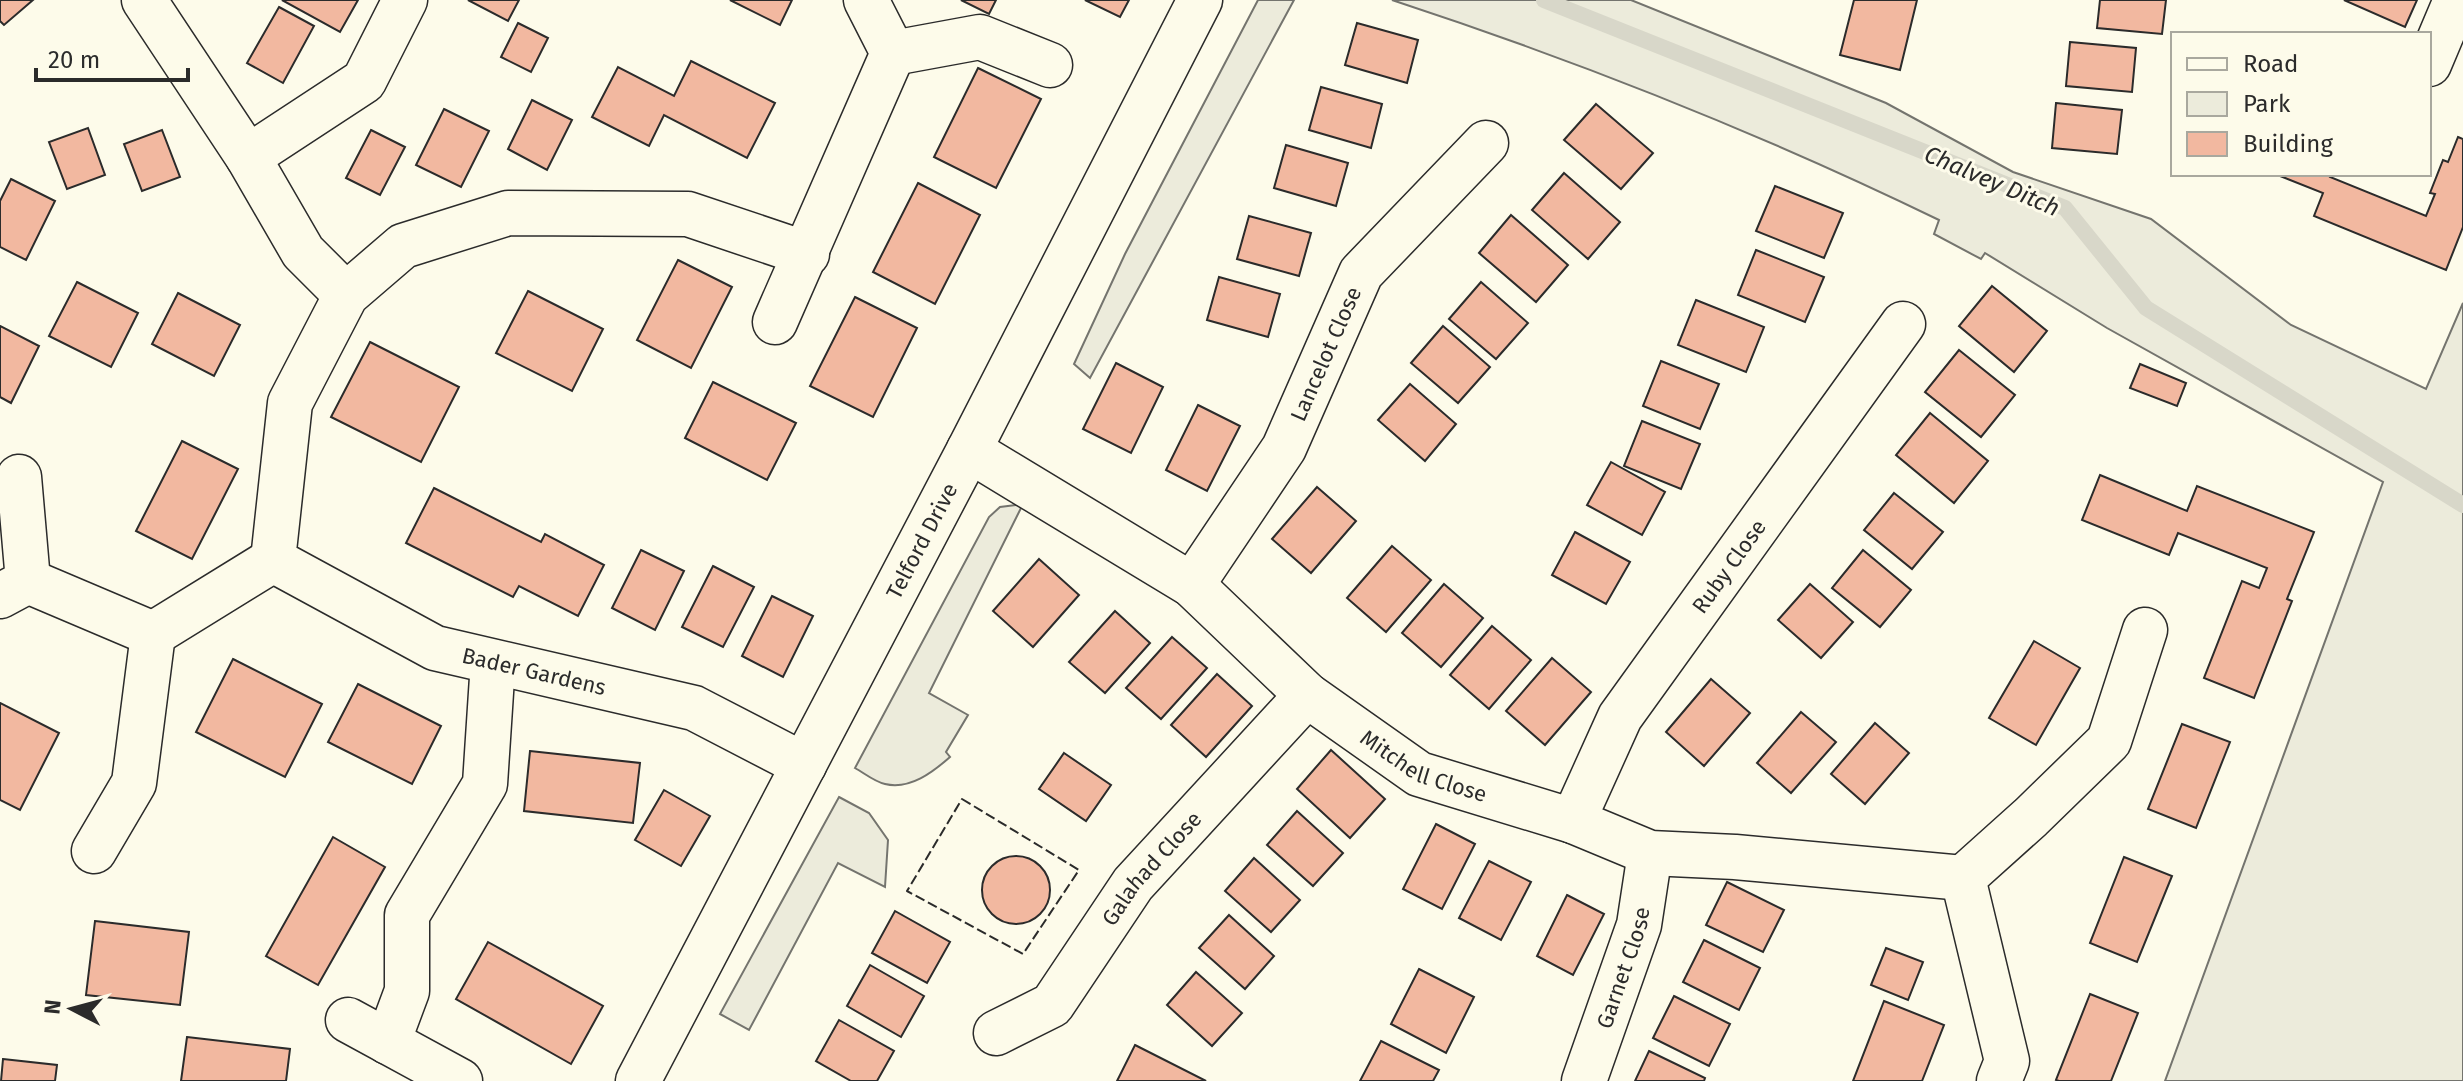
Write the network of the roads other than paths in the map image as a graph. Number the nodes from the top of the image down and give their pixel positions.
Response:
1 (144, 0) edge
2 (405, 0) edge
3 (866, 0) edge
4 (1200, 0) edge
5 (2456, 0) edge
6 (893, 53) junction
7 (2431, 59) edge
8 (1050, 65) dead end
9 (1486, 143) dead end
10 (248, 157) junction
11 (807, 254) junction
12 (346, 295) junction
13 (775, 322) dead end
14 (1903, 324) dead end
15 (969, 450) junction
16 (19, 477) dead end
17 (273, 560) junction
18 (1192, 585) junction
19 (14, 588) edge
20 (2145, 630) dead end
21 (153, 634) junction
22 (493, 662) junction
23 (1307, 695) junction
24 (804, 765) junction
25 (1573, 821) junction
26 (94, 851) dead end
27 (1650, 853) junction
28 (1963, 878) junction
29 (348, 1020) dead end
30 (996, 1033) dead end
31 (388, 1042) junction
32 (460, 1081) edge
33 (638, 1081) edge
34 (1584, 1081) edge
35 (1999, 1081) edge

1 - 10 street
2 - 10 street
3 - 6 street
4 - 15 street, Telford Drive
5 - 7 street
6 - 8 street
6 - 11 street
9 - 18 street, Lancelot Close
10 - 12 street
11 - 12 street
11 - 13 street
12 - 17 street
14 - 25 street, Ruby Close
15 - 18 street, Mitchell Close
15 - 24 street, Telford Drive
16 - 19 street
17 - 21 street
17 - 22 street, Bader Gardens
18 - 23 street, Mitchell Close
19 - 21 street
20 - 28 street
21 - 26 street
22 - 24 street, Bader Gardens
22 - 31 street
23 - 25 street, Mitchell Close
23 - 30 street, Galahad Close
24 - 33 street, Telford Drive
25 - 27 street, Mitchell Close
27 - 28 street, Mitchell Close
27 - 34 street, Garnet Close
28 - 35 street
29 - 31 street
31 - 32 street

